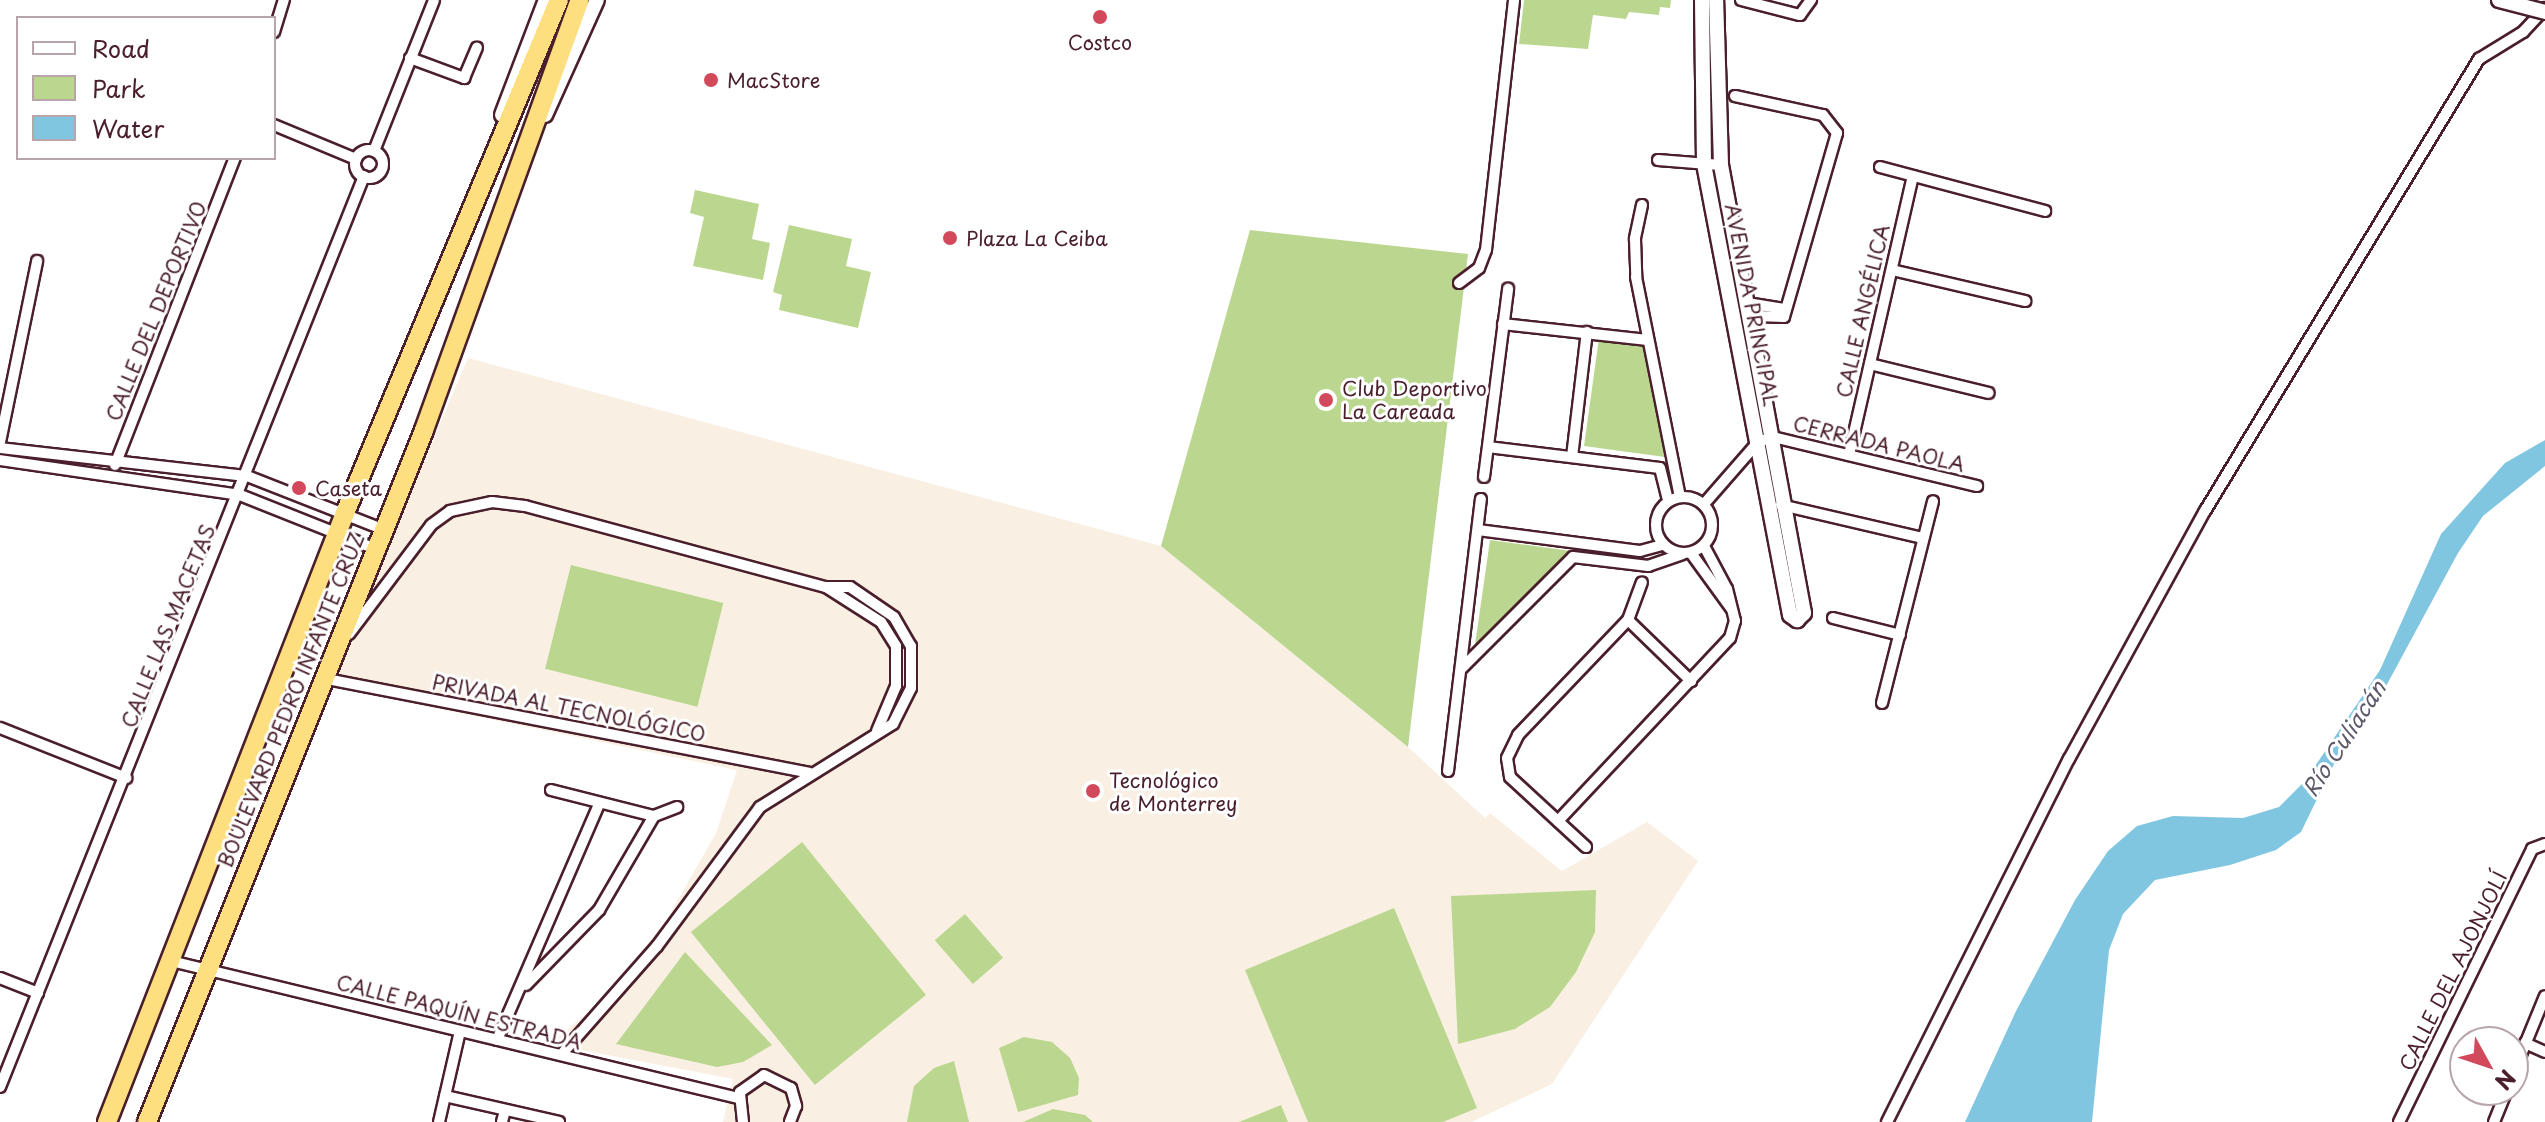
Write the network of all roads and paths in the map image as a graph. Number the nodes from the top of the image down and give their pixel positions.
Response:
1 (284, 0) edge
2 (434, 0) edge
3 (546, 0) edge
4 (559, 0) edge
5 (580, 0) edge
6 (597, 0) edge
7 (1514, 0) edge
8 (1702, 0) edge
9 (1716, 0) edge
10 (1741, 0) edge
11 (1811, 0) edge
12 (2499, 0) edge
13 (2545, 10) edge
14 (276, 26) edge
15 (477, 48) dead end
16 (410, 58) junction
17 (1735, 96) dead end
18 (276, 126) edge
19 (374, 151) junction
20 (523, 158) junction
21 (356, 159) junction
22 (234, 160) edge
23 (1658, 160) dead end
24 (1704, 164) junction
25 (1721, 165) junction
26 (1880, 167) dead end
27 (364, 176) junction
28 (1913, 176) junction
29 (470, 203) junction
30 (1642, 205) dead end
31 (2045, 211) dead end
32 (37, 261) dead end
33 (1892, 270) junction
34 (1459, 283) dead end
35 (1508, 289) dead end
36 (2025, 301) dead end
37 (1748, 309) junction
38 (1503, 324) junction
39 (1587, 332) junction
40 (1647, 340) junction
41 (1870, 364) junction
42 (1989, 393) dead end
43 (1773, 437) junction
44 (1758, 442) junction
45 (0, 445) edge
46 (1488, 447) junction
47 (1849, 455) junction
48 (1572, 457) junction
49 (0, 460) edge
50 (116, 462) junction
51 (1673, 463) junction
52 (1660, 468) junction
53 (247, 476) junction
54 (1484, 477) dead end
55 (112, 478) junction
56 (1977, 486) dead end
57 (240, 495) junction
58 (1680, 497) junction
59 (1481, 499) dead end
60 (1668, 501) junction
61 (1933, 501) dead end
62 (1704, 504) junction
63 (1778, 505) junction
64 (345, 513) junction
65 (385, 530) junction
66 (1478, 530) junction
67 (336, 534) junction
68 (1923, 538) junction
69 (1574, 543) junction
70 (1663, 545) junction
71 (1704, 546) junction
72 (376, 549) junction
73 (1687, 554) junction
74 (1573, 557) junction
75 (1642, 582) dead end
76 (826, 587) junction
77 (1732, 610) junction
78 (1833, 618) dead end
79 (1628, 620) junction
80 (1900, 635) junction
81 (1461, 669) junction
82 (325, 672) junction
83 (1691, 681) junction
84 (1882, 703) dead end
85 (0, 728) edge
86 (877, 731) junction
87 (1448, 771) dead end
88 (809, 773) junction
89 (126, 778) junction
90 (551, 790) dead end
91 (599, 804) junction
92 (677, 807) dead end
93 (654, 816) junction
94 (1558, 821) junction
95 (2545, 844) edge
96 (1586, 847) dead end
97 (171, 961) junction
98 (206, 970) junction
99 (0, 978) edge
100 (522, 990) junction
101 (38, 993) junction
102 (2545, 996) edge
103 (460, 1031) junction
104 (2529, 1034) edge
105 (497, 1040) junction
106 (561, 1055) junction
107 (0, 1087) edge
108 (445, 1096) junction
109 (738, 1098) junction
110 (505, 1110) junction
111 (107, 1122) edge
112 (147, 1122) edge
113 (439, 1122) edge
114 (502, 1122) edge
115 (559, 1122) edge
116 (743, 1122) edge
117 (790, 1122) edge
118 (1887, 1122) edge
119 (2399, 1122) edge

1 - 14 street
2 - 16 street
3 - 29 street, BOULEVARD PEDRO INFANTE CRUZ
4 - 29 highway, BOULEVARD PEDRO INFANTE CRUZ
5 - 20 highway, BOULEVARD PEDRO INFANTE CRUZ
6 - 20 street, BOULEVARD PEDRO INFANTE CRUZ
7 - 34 street
8 - 24 street, AVENIDA PRINCIPAL
9 - 25 street, AVENIDA PRINCIPAL
10 - 11 street
12 - 13 street, bridge
13 - 118 street
15 - 16 street
16 - 19 street
17 - 37 street
18 - 21 street
19 - 21 street
19 - 27 street
20 - 65 highway, BOULEVARD PEDRO INFANTE CRUZ
21 - 27 street
22 - 50 street, CALLE DEL DEPORTIVO
23 - 24 street
24 - 25 street
24 - 44 street, AVENIDA PRINCIPAL
25 - 37 street, AVENIDA PRINCIPAL
26 - 28 street
27 - 53 street, CALLE LAS MACETAS
28 - 31 street
28 - 33 street, CALLE ANGÉLICA
29 - 64 highway, BOULEVARD PEDRO INFANTE CRUZ
30 - 40 street
32 - 45 street
33 - 36 street
33 - 41 street, CALLE ANGÉLICA
35 - 38 street
37 - 43 street, AVENIDA PRINCIPAL
38 - 39 street
38 - 46 street
39 - 40 street
39 - 48 street
40 - 51 street
41 - 42 street
41 - 47 street, CALLE ANGÉLICA
43 - 44 street
43 - 47 street, CERRADA PAOLA
43 - 63 street, AVENIDA PRINCIPAL
44 - 62 street
44 - 63 street, AVENIDA PRINCIPAL
45 - 50 street
46 - 48 street
46 - 54 street
47 - 56 street, CERRADA PAOLA
48 - 52 street
49 - 55 street
50 - 53 street
50 - 55 street, CALLE DEL DEPORTIVO
51 - 52 street
51 - 58 street
52 - 60 street
53 - 57 street, CALLE LAS MACETAS
53 - 64 street
55 - 57 street
57 - 67 street
57 - 89 street, CALLE LAS MACETAS
58 - 60 street
58 - 62 street
59 - 66 street
60 - 70 street
61 - 68 street
62 - 71 street
63 - 63 street, AVENIDA PRINCIPAL
63 - 68 street
64 - 65 street
64 - 67 highway, BOULEVARD PEDRO INFANTE CRUZ
65 - 72 highway, BOULEVARD PEDRO INFANTE CRUZ
66 - 69 street
66 - 81 street
67 - 72 street
67 - 97 highway, BOULEVARD PEDRO INFANTE CRUZ
68 - 80 street
69 - 70 street
69 - 74 street
70 - 73 street
71 - 73 street
71 - 77 street
72 - 82 highway, BOULEVARD PEDRO INFANTE CRUZ
73 - 74 street
73 - 77 street
74 - 81 street
75 - 79 street
76 - 82 street
76 - 86 street
76 - 86 street
77 - 83 street
78 - 80 street
79 - 83 street
79 - 94 street
80 - 84 street
81 - 87 street
82 - 88 street, PRIVADA AL TECNOLÓGICO
82 - 98 highway, BOULEVARD PEDRO INFANTE CRUZ
83 - 94 street
85 - 89 street
86 - 88 street
88 - 106 street
89 - 101 street, CALLE LAS MACETAS
90 - 91 street
91 - 93 street
91 - 100 street
92 - 93 street
93 - 100 street
94 - 96 street
95 - 119 street, CALLE DEL AJONJOLÍ
97 - 98 street, CALLE PAQUÍN ESTRADA
97 - 111 highway, BOULEVARD PEDRO INFANTE CRUZ
98 - 103 street, CALLE PAQUÍN ESTRADA
98 - 112 highway, BOULEVARD PEDRO INFANTE CRUZ
99 - 101 street
100 - 105 street
101 - 107 street, CALLE LAS MACETAS
102 - 104 street
103 - 105 street, CALLE PAQUÍN ESTRADA
103 - 108 street
105 - 106 street, CALLE PAQUÍN ESTRADA
106 - 109 street, CALLE PAQUÍN ESTRADA
108 - 110 street
108 - 113 street
109 - 116 street
109 - 117 street
110 - 114 street
110 - 115 street

